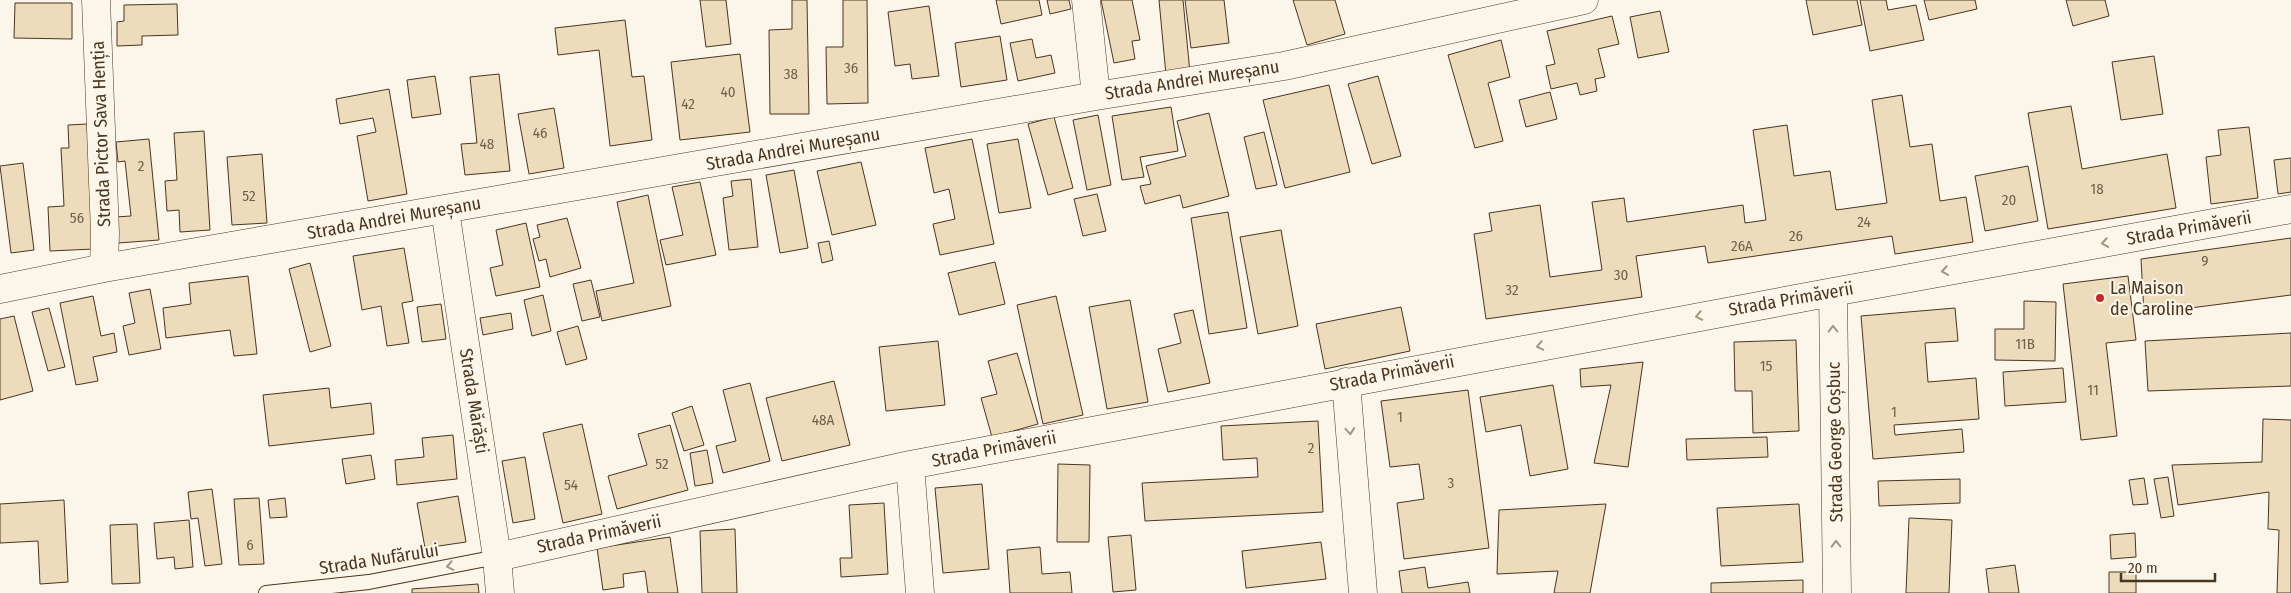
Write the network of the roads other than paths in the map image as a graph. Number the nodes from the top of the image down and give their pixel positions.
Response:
1 (96, 0) edge
2 (1086, 0) edge
3 (1584, 0) edge
4 (1096, 96) junction
5 (2291, 209) edge
6 (445, 210) junction
7 (104, 268) junction
8 (0, 289) edge
9 (1833, 292) junction
10 (1346, 382) junction
11 (910, 466) junction
12 (498, 557) junction
13 (266, 593) edge
14 (500, 593) edge
15 (920, 593) edge
16 (1363, 593) edge
17 (1837, 593) edge

1 - 7 street, Strada Pictor Sava Henția
2 - 4 street
3 - 4 street, Strada Andrei Mureșanu
4 - 6 street, Strada Andrei Mureșanu
5 -> 9 street, Strada Primăverii
6 - 7 street, Strada Andrei Mureșanu
6 - 12 street, Strada Mărăști
7 - 8 street, Strada Andrei Mureșanu
9 -> 10 street, Strada Primăverii
17 -> 9 street, Strada George Coșbuc
10 - 11 street, Strada Primăverii
10 -> 16 street
11 - 12 street, Strada Primăverii
11 - 15 street
12 -> 13 lane, Strada Nufărului
12 - 14 street, Strada Mărăști

